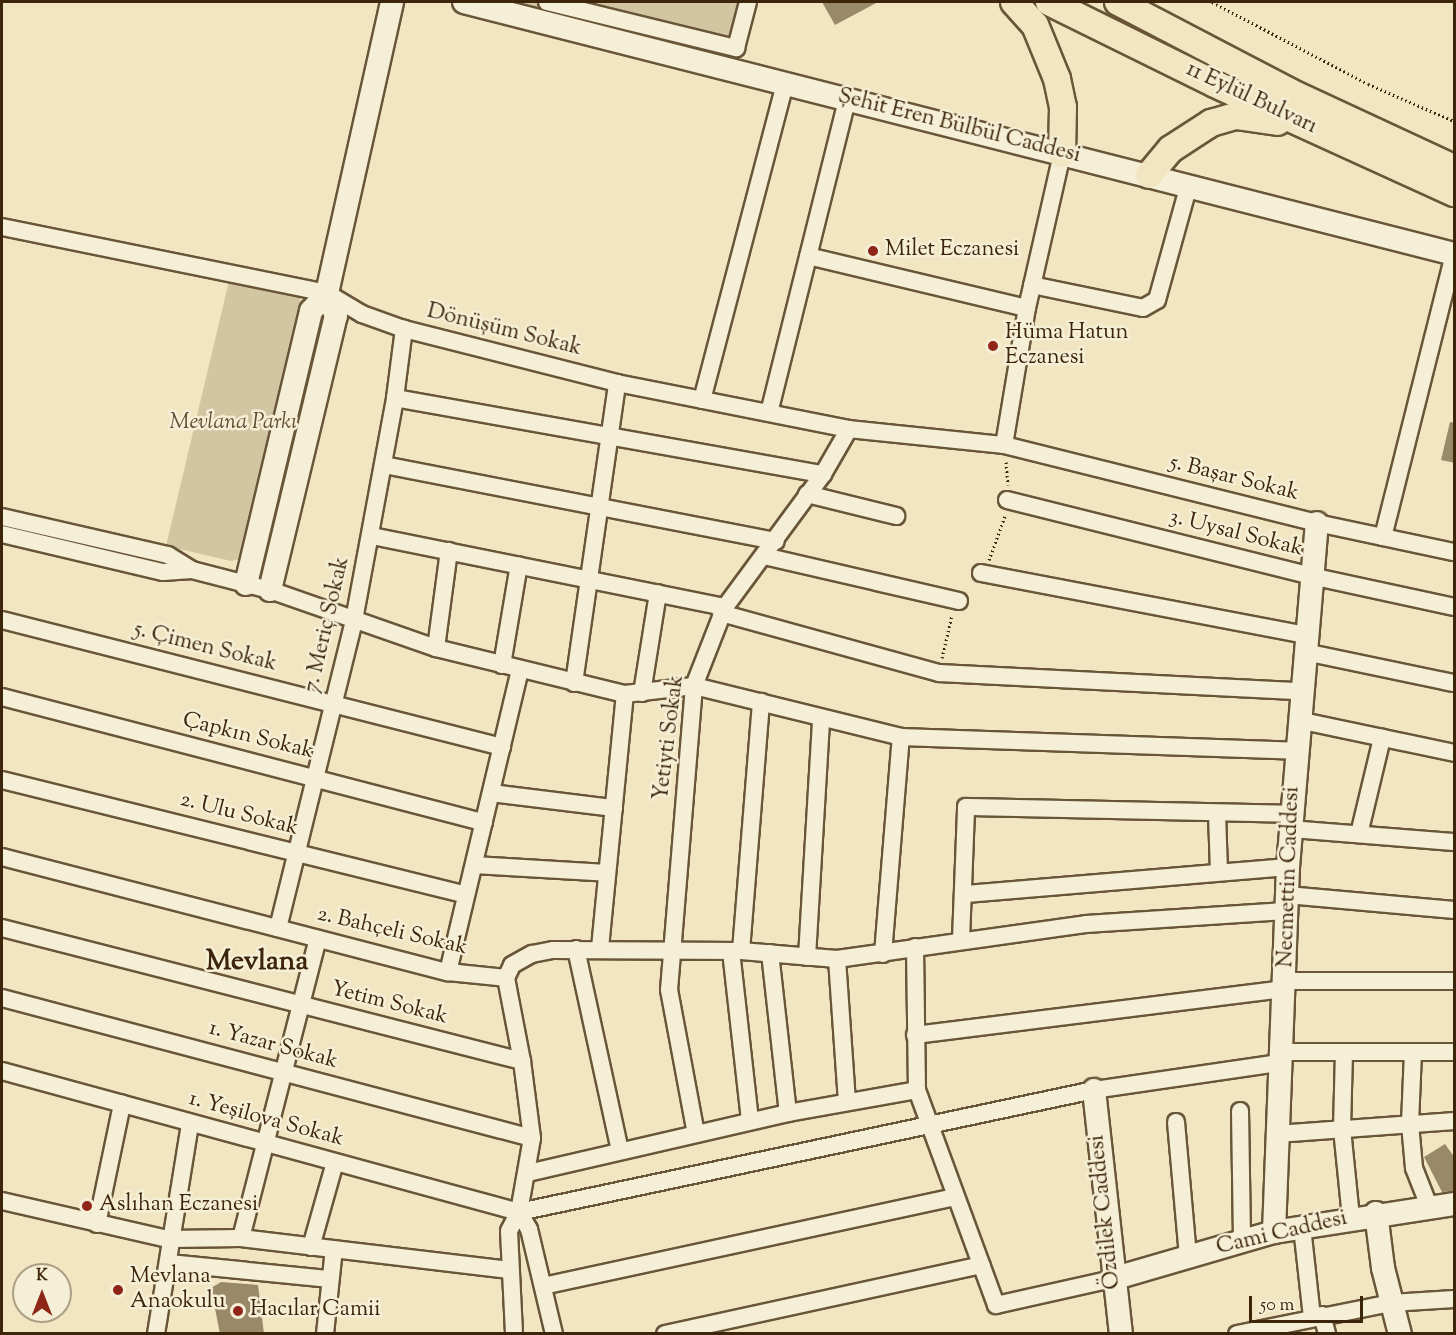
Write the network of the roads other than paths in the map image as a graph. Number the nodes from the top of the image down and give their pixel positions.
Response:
1 (392, 2) edge
2 (464, 2) edge
3 (547, 2) edge
4 (748, 2) edge
5 (1014, 2) edge
6 (1050, 2) edge
7 (1118, 2) edge
8 (785, 84) junction
9 (847, 99) junction
10 (1330, 136) junction
11 (1062, 154) junction
12 (1455, 168) edge
13 (1149, 175) junction
14 (1189, 185) junction
15 (1455, 193) edge
16 (2, 227) edge
17 (1454, 254) edge
18 (808, 256) junction
19 (1032, 285) junction
20 (327, 293) junction
21 (1027, 308) junction
22 (404, 329) junction
23 (617, 383) junction
24 (395, 398) junction
25 (702, 400) junction
26 (769, 413) junction
27 (849, 429) junction
28 (609, 438) junction
29 (1004, 445) junction
30 (384, 465) junction
31 (823, 474) junction
32 (807, 494) junction
33 (1007, 500) dead end
34 (599, 506) junction
35 (896, 516) dead end
36 (2, 517) edge
37 (1317, 523) junction
38 (2, 534) edge
39 (372, 536) junction
40 (1383, 537) junction
41 (776, 541) junction
42 (449, 551) junction
43 (1455, 552) edge
44 (764, 556) junction
45 (519, 565) junction
46 (192, 570) junction
47 (981, 573) dead end
48 (1311, 576) junction
49 (589, 579) junction
50 (246, 584) junction
51 (270, 590) junction
52 (658, 593) junction
53 (959, 601) dead end
54 (1455, 607) edge
55 (723, 610) junction
56 (2, 620) edge
57 (354, 621) junction
58 (1305, 643) junction
59 (436, 648) junction
60 (502, 665) junction
61 (520, 670) junction
62 (574, 683) junction
63 (1455, 683) edge
64 (694, 686) junction
65 (1300, 691) junction
66 (634, 694) junction
67 (2, 697) edge
68 (761, 702) junction
69 (333, 704) junction
70 (821, 718) junction
71 (1298, 720) junction
72 (901, 737) junction
73 (1382, 738) junction
74 (502, 747) junction
75 (1296, 751) junction
76 (1455, 753) edge
77 (315, 778) junction
78 (2, 780) edge
79 (491, 793) junction
80 (614, 808) junction
81 (1217, 814) junction
82 (1291, 821) junction
83 (484, 823) junction
84 (1359, 834) junction
85 (1455, 842) edge
86 (297, 852) junction
87 (2, 857) edge
88 (474, 865) junction
89 (1288, 867) junction
90 (1219, 872) junction
91 (607, 873) junction
92 (966, 894) junction
93 (466, 895) junction
94 (1286, 903) junction
95 (1455, 910) edge
96 (2, 928) edge
97 (278, 928) junction
98 (318, 939) junction
99 (961, 940) junction
100 (915, 946) junction
101 (600, 948) junction
102 (576, 949) junction
103 (736, 951) junction
104 (672, 952) junction
105 (770, 953) junction
106 (883, 954) junction
107 (807, 957) junction
108 (837, 959) junction
109 (448, 972) junction
110 (506, 978) junction
111 (1455, 981) edge
112 (1285, 985) junction
113 (2, 998) edge
114 (301, 1005) junction
115 (915, 1035) junction
116 (1344, 1052) junction
117 (1413, 1052) junction
118 (1455, 1052) edge
119 (1281, 1057) junction
120 (522, 1061) junction
121 (2, 1071) edge
122 (284, 1071) junction
123 (917, 1090) junction
124 (1094, 1090) junction
125 (847, 1101) junction
126 (122, 1104) junction
127 (1240, 1111) dead end
128 (788, 1113) junction
129 (1455, 1120) edge
130 (750, 1121) junction
131 (1176, 1122) dead end
132 (190, 1123) junction
133 (1410, 1124) junction
134 (931, 1127) junction
135 (1342, 1129) junction
136 (696, 1134) junction
137 (1278, 1134) junction
138 (532, 1138) junction
139 (265, 1143) junction
140 (620, 1151) junction
141 (335, 1162) junction
142 (528, 1173) junction
143 (956, 1197) junction
144 (2, 1201) edge
145 (1455, 1204) edge
146 (1429, 1206) junction
147 (519, 1212) junction
148 (1377, 1213) junction
149 (1352, 1218) junction
150 (98, 1224) junction
151 (1302, 1227) junction
152 (1274, 1232) junction
153 (241, 1238) junction
154 (168, 1239) junction
155 (1242, 1241) junction
156 (311, 1247) junction
157 (334, 1248) junction
158 (1188, 1257) junction
159 (170, 1263) junction
160 (982, 1265) junction
161 (509, 1270) junction
162 (330, 1279) junction
163 (1112, 1279) junction
164 (543, 1286) junction
165 (1455, 1299) edge
166 (1391, 1303) junction
167 (1317, 1316) junction
168 (715, 1328) edge
169 (156, 1334) edge
170 (325, 1334) edge
171 (514, 1334) edge
172 (554, 1334) edge
173 (665, 1334) edge
174 (1121, 1334) edge
175 (1237, 1334) edge
176 (1328, 1334) edge
177 (1400, 1334) edge

1 - 20 main road
2 - 8 main road, Şehit Eren Bülbül Caddesi
3 - 4 street
5 - 11 main road
6 - 10 main road, 11 Eylül Bulvarı
7 - 12 main road, 11 Eylül Bulvarı
8 - 9 main road, Şehit Eren Bülbül Caddesi
8 - 25 street
9 - 11 main road, Şehit Eren Bülbül Caddesi
9 - 18 street
10 - 13 main road
10 - 15 main road, 11 Eylül Bulvarı
11 - 13 main road, Şehit Eren Bülbül Caddesi
11 - 19 street
13 - 14 main road, Şehit Eren Bülbül Caddesi
14 - 17 main road, Şehit Eren Bülbül Caddesi
14 - 19 street
16 - 20 street, Dönüşüm Sokak
17 - 40 street
18 - 21 street
18 - 26 street
19 - 21 street
20 - 22 street, Dönüşüm Sokak
20 - 50 main road
20 - 51 main road
21 - 29 street
22 - 23 street, Dönüşüm Sokak
22 - 24 street, 7. Meriç Sokak
23 - 25 street, Dönüşüm Sokak
23 - 28 street
24 - 28 street
24 - 30 street, 7. Meriç Sokak
25 - 26 street, Dönüşüm Sokak
26 - 27 street, Dönüşüm Sokak
27 - 29 street, Dönüşüm Sokak
27 - 31 street, Yetiyti Sokak
28 - 31 street
28 - 34 street
29 - 37 street, 5. Başar Sokak
30 - 34 street
30 - 39 street, 7. Meriç Sokak
31 - 32 street, Yetiyti Sokak
32 - 35 street
32 - 41 street, Yetiyti Sokak
33 - 48 street, 3. Uysal Sokak
34 - 41 street
34 - 49 street
36 - 46 street
37 - 40 street, 5. Başar Sokak
37 - 48 main road, Necmettin Caddesi
38 - 46 street
39 - 42 street
39 - 57 street, 7. Meriç Sokak
40 - 43 street, 5. Başar Sokak
41 - 44 street, Yetiyti Sokak
42 - 45 street
42 - 59 street
44 - 53 street
44 - 55 street, Yetiyti Sokak
45 - 49 street
45 - 60 street
46 - 50 street
47 - 58 street
48 - 54 street, 3. Uysal Sokak
48 - 58 main road, Necmettin Caddesi
49 - 52 street
49 - 62 street
50 - 51 street
51 - 57 street
52 - 55 street
52 - 66 street
55 - 64 street, Yetiyti Sokak
55 - 65 street
56 - 69 street, 5. Çimen Sokak
57 - 59 street
57 - 69 street, 7. Meriç Sokak
58 - 63 street
58 - 65 main road, Necmettin Caddesi
59 - 60 street
60 - 61 street
61 - 62 street
61 - 74 street
62 - 66 street
64 - 66 street
64 - 68 street
64 - 104 street, Yetiyti Sokak
65 - 71 main road, Necmettin Caddesi
66 - 80 street
67 - 77 street, Çapkın Sokak
68 - 70 street
68 - 103 street
69 - 74 street, 5. Çimen Sokak
69 - 77 street, 7. Meriç Sokak
70 - 72 street
70 - 107 street
71 - 73 street
71 - 75 main road, Necmettin Caddesi
72 - 75 street
72 - 106 street
73 - 76 street
73 - 84 street
74 - 79 street
75 - 82 main road, Necmettin Caddesi
77 - 83 street, Çapkın Sokak
77 - 86 street, 7. Meriç Sokak
78 - 86 street, 2. Ulu Sokak
79 - 80 street
79 - 83 street
80 - 91 street
81 - 82 street
81 - 90 street
81 - 92 street
82 - 84 street
82 - 89 main road, Necmettin Caddesi
83 - 88 street
84 - 85 street
86 - 93 street, 2. Ulu Sokak
86 - 97 street, 7. Meriç Sokak
87 - 97 street, 2. Bahçeli Sokak
88 - 91 street
88 - 93 street
89 - 90 street
89 - 94 main road, Necmettin Caddesi
90 - 92 street
91 - 101 street
92 - 99 street
93 - 109 street
94 - 95 street
94 - 99 street
94 - 112 main road, Necmettin Caddesi
96 - 114 street, Yetim Sokak
97 - 98 street, 2. Bahçeli Sokak
98 - 109 street, 2. Bahçeli Sokak
98 - 114 street
99 - 100 street
100 - 106 street
100 - 115 street
101 - 102 street
101 - 104 street
102 - 110 street
102 - 140 street
103 - 104 street
103 - 105 street
103 - 130 street
104 - 136 street, Yetiyti Sokak
105 - 107 street
105 - 128 street
106 - 108 street
107 - 108 street
108 - 125 street
109 - 110 street, 2. Bahçeli Sokak
110 - 120 street
111 - 112 street
112 - 115 street
112 - 119 main road, Necmettin Caddesi
113 - 122 street, 1. Yazar Sokak
114 - 120 street, Yetim Sokak
114 - 122 street
115 - 123 street
116 - 117 street
116 - 119 street
116 - 135 street
117 - 118 street
117 - 133 street
119 - 124 street
119 - 137 main road, Necmettin Caddesi
120 - 138 street
121 - 126 street, 1. Yeşilova Sokak
122 - 138 street, 1. Yazar Sokak
122 - 139 street
123 - 125 street
123 - 134 street
124 - 134 street
124 - 163 main road, Özdilek Caddesi
125 - 128 street
126 - 132 street, 1. Yeşilova Sokak
126 - 150 street
127 - 155 street
128 - 130 street
129 - 133 street
130 - 136 street
131 - 158 street
132 - 139 street, 1. Yeşilova Sokak
132 - 154 street
133 - 135 street
133 - 146 street
134 - 143 street
134 - 147 street
135 - 137 street
135 - 149 street
136 - 140 street
137 - 152 main road, Necmettin Caddesi
138 - 142 street
139 - 141 street, 1. Yeşilova Sokak
139 - 153 street
140 - 142 street
141 - 147 street, 1. Yeşilova Sokak
141 - 156 street
142 - 147 street
143 - 160 street
143 - 164 street
144 - 150 street
145 - 146 main road, Cami Caddesi
146 - 148 main road, Cami Caddesi
147 - 161 street
147 - 164 street
148 - 149 main road, Cami Caddesi
148 - 166 main road
149 - 151 main road, Cami Caddesi
150 - 154 street
151 - 152 main road, Cami Caddesi
151 - 167 street
152 - 155 main road, Cami Caddesi
153 - 154 street
153 - 156 street
154 - 159 street
155 - 158 main road, Cami Caddesi
156 - 157 street
157 - 161 street
157 - 162 street
158 - 163 main road, Cami Caddesi
159 - 162 street
159 - 169 street
160 - 163 street
160 - 168 street
161 - 171 street
162 - 170 street
163 - 174 main road, Özdilek Caddesi
164 - 172 street
165 - 166 street
166 - 167 street
166 - 177 main road
167 - 175 street
167 - 176 street
168 - 173 street

